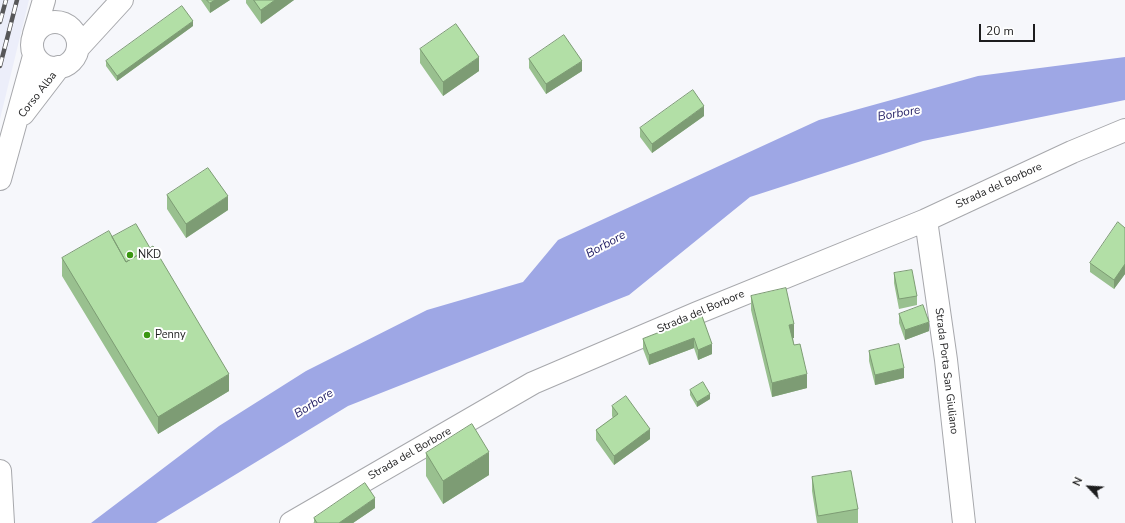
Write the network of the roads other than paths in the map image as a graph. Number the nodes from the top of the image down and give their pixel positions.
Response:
1 (44, 0) edge
2 (58, 0) edge
3 (116, 0) edge
4 (122, 0) edge
5 (64, 23) junction
6 (34, 34) junction
7 (78, 48) junction
8 (34, 56) junction
9 (59, 68) junction
10 (16, 123) junction
11 (1125, 130) edge
12 (0, 179) edge
13 (926, 220) junction
14 (0, 471) edge
15 (3, 523) edge
16 (291, 523) edge
17 (964, 523) edge

1 - 6 street
2 - 5 street
3 - 5 street
4 - 7 street
5 - 6 street
5 - 7 street
6 - 8 street
7 - 9 street
8 - 9 street
8 - 10 street, Corso Alba
9 - 10 street, Corso Alba
10 - 12 street, Corso Alba
11 - 13 street, Strada del Borbore
13 - 16 street, Strada del Borbore
13 - 17 street, Strada Porta San Giuliano
14 - 15 street

